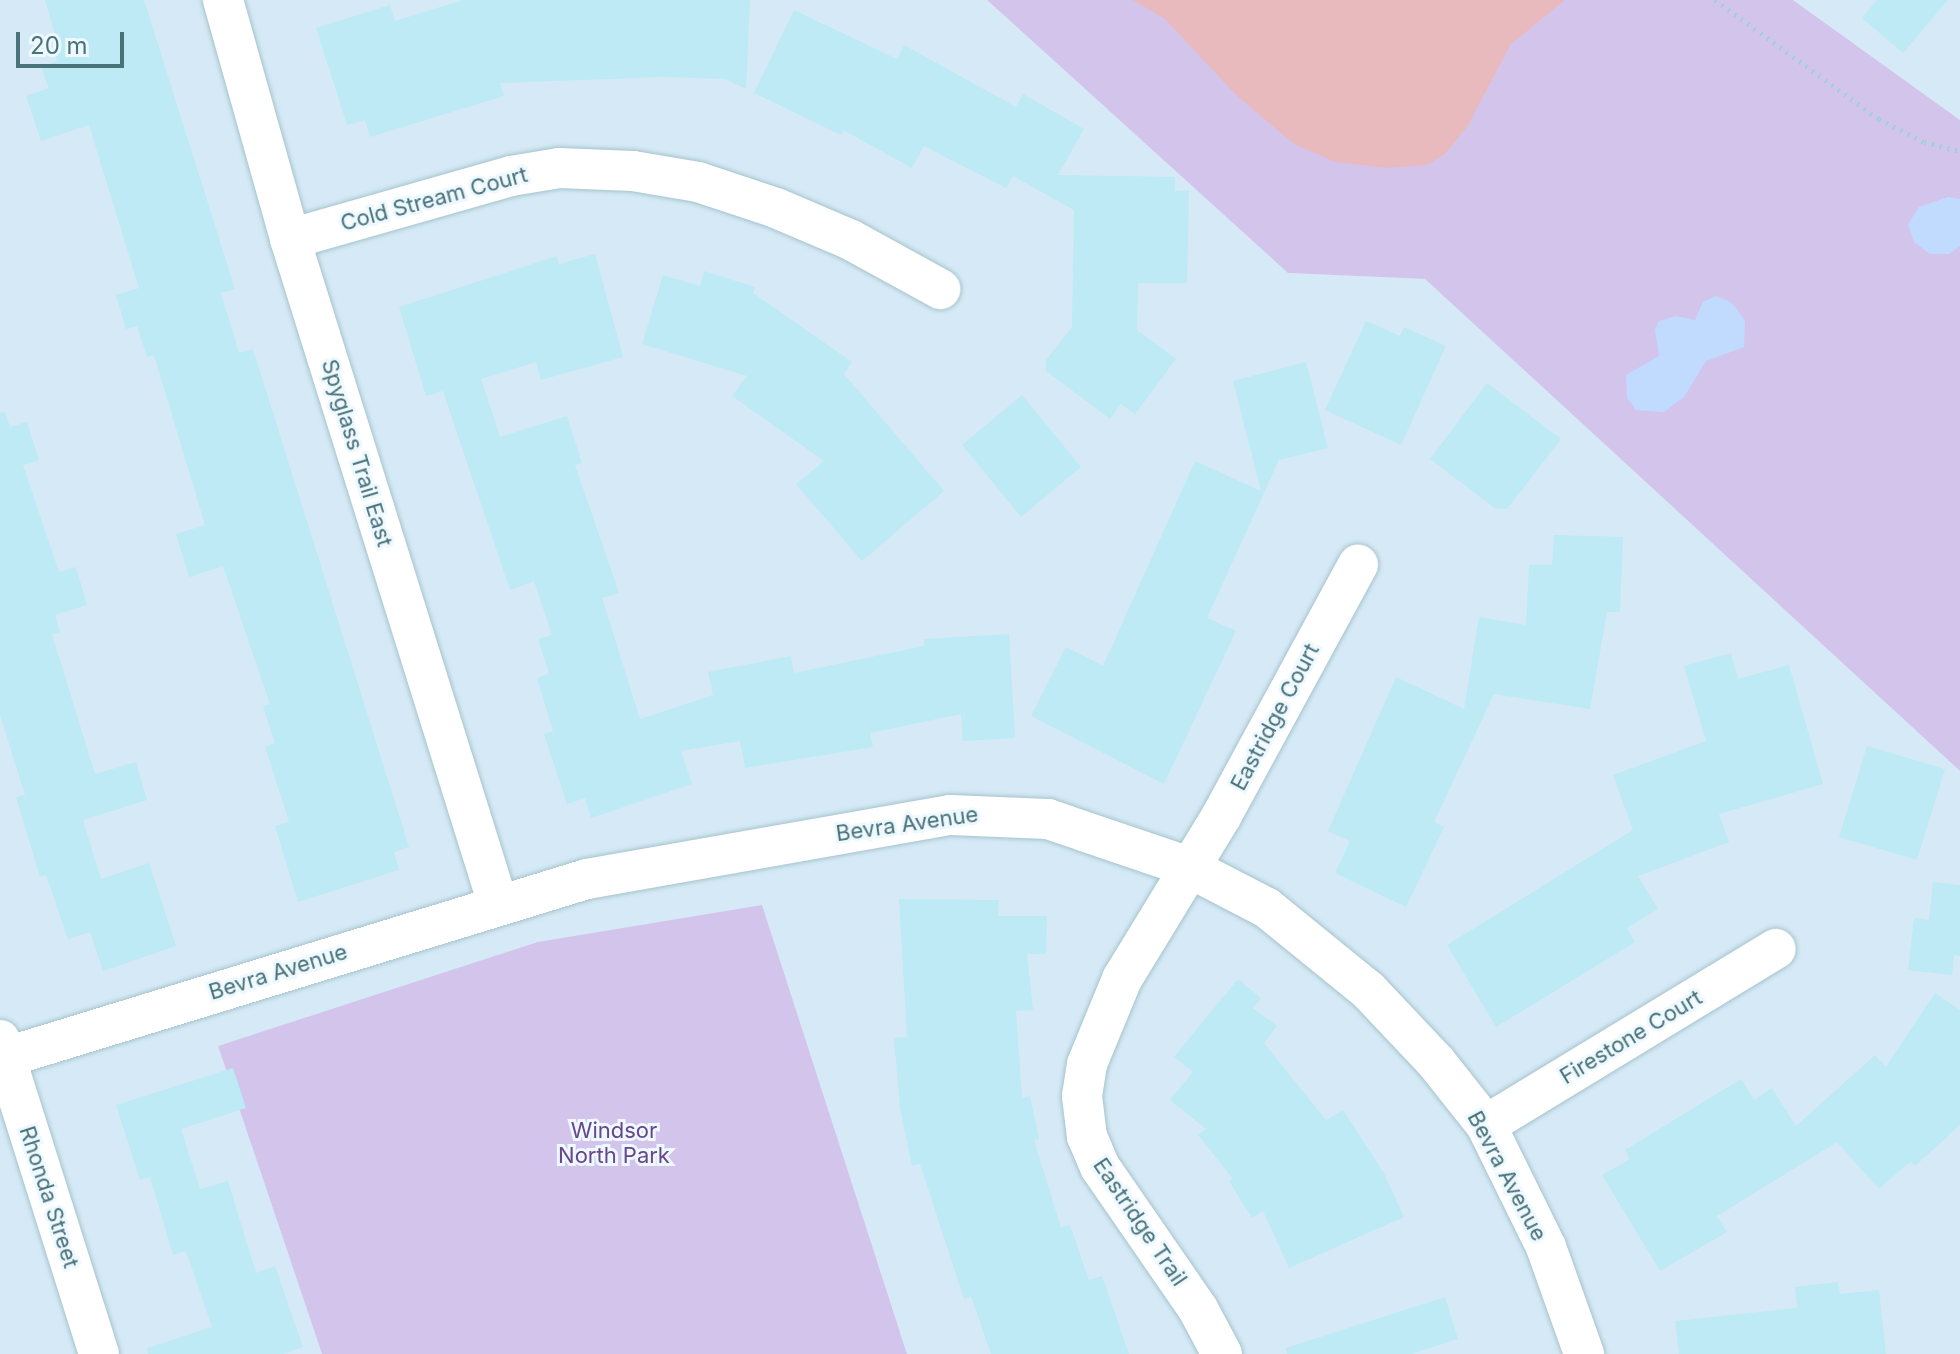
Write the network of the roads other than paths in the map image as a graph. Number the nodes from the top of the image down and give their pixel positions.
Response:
1 (223, 0) edge
2 (290, 239) junction
3 (940, 289) dead end
4 (1358, 564) dead end
5 (1186, 866) junction
6 (498, 904) junction
7 (1776, 949) dead end
8 (2, 1052) edge
9 (1486, 1125) junction
10 (99, 1354) edge
11 (1222, 1354) edge
12 (1584, 1354) edge

1 - 2 street, Spyglass Trail East
2 - 3 street, Cold Stream Court
2 - 6 street, Spyglass Trail East
4 - 5 street, Eastridge Court
5 - 6 street, Bevra Avenue
5 - 9 street, Bevra Avenue
5 - 11 street, Eastridge Trail
6 - 8 street, Bevra Avenue
7 - 9 street, Firestone Court
8 - 10 street, Rhonda Street
9 - 12 street, Bevra Avenue

